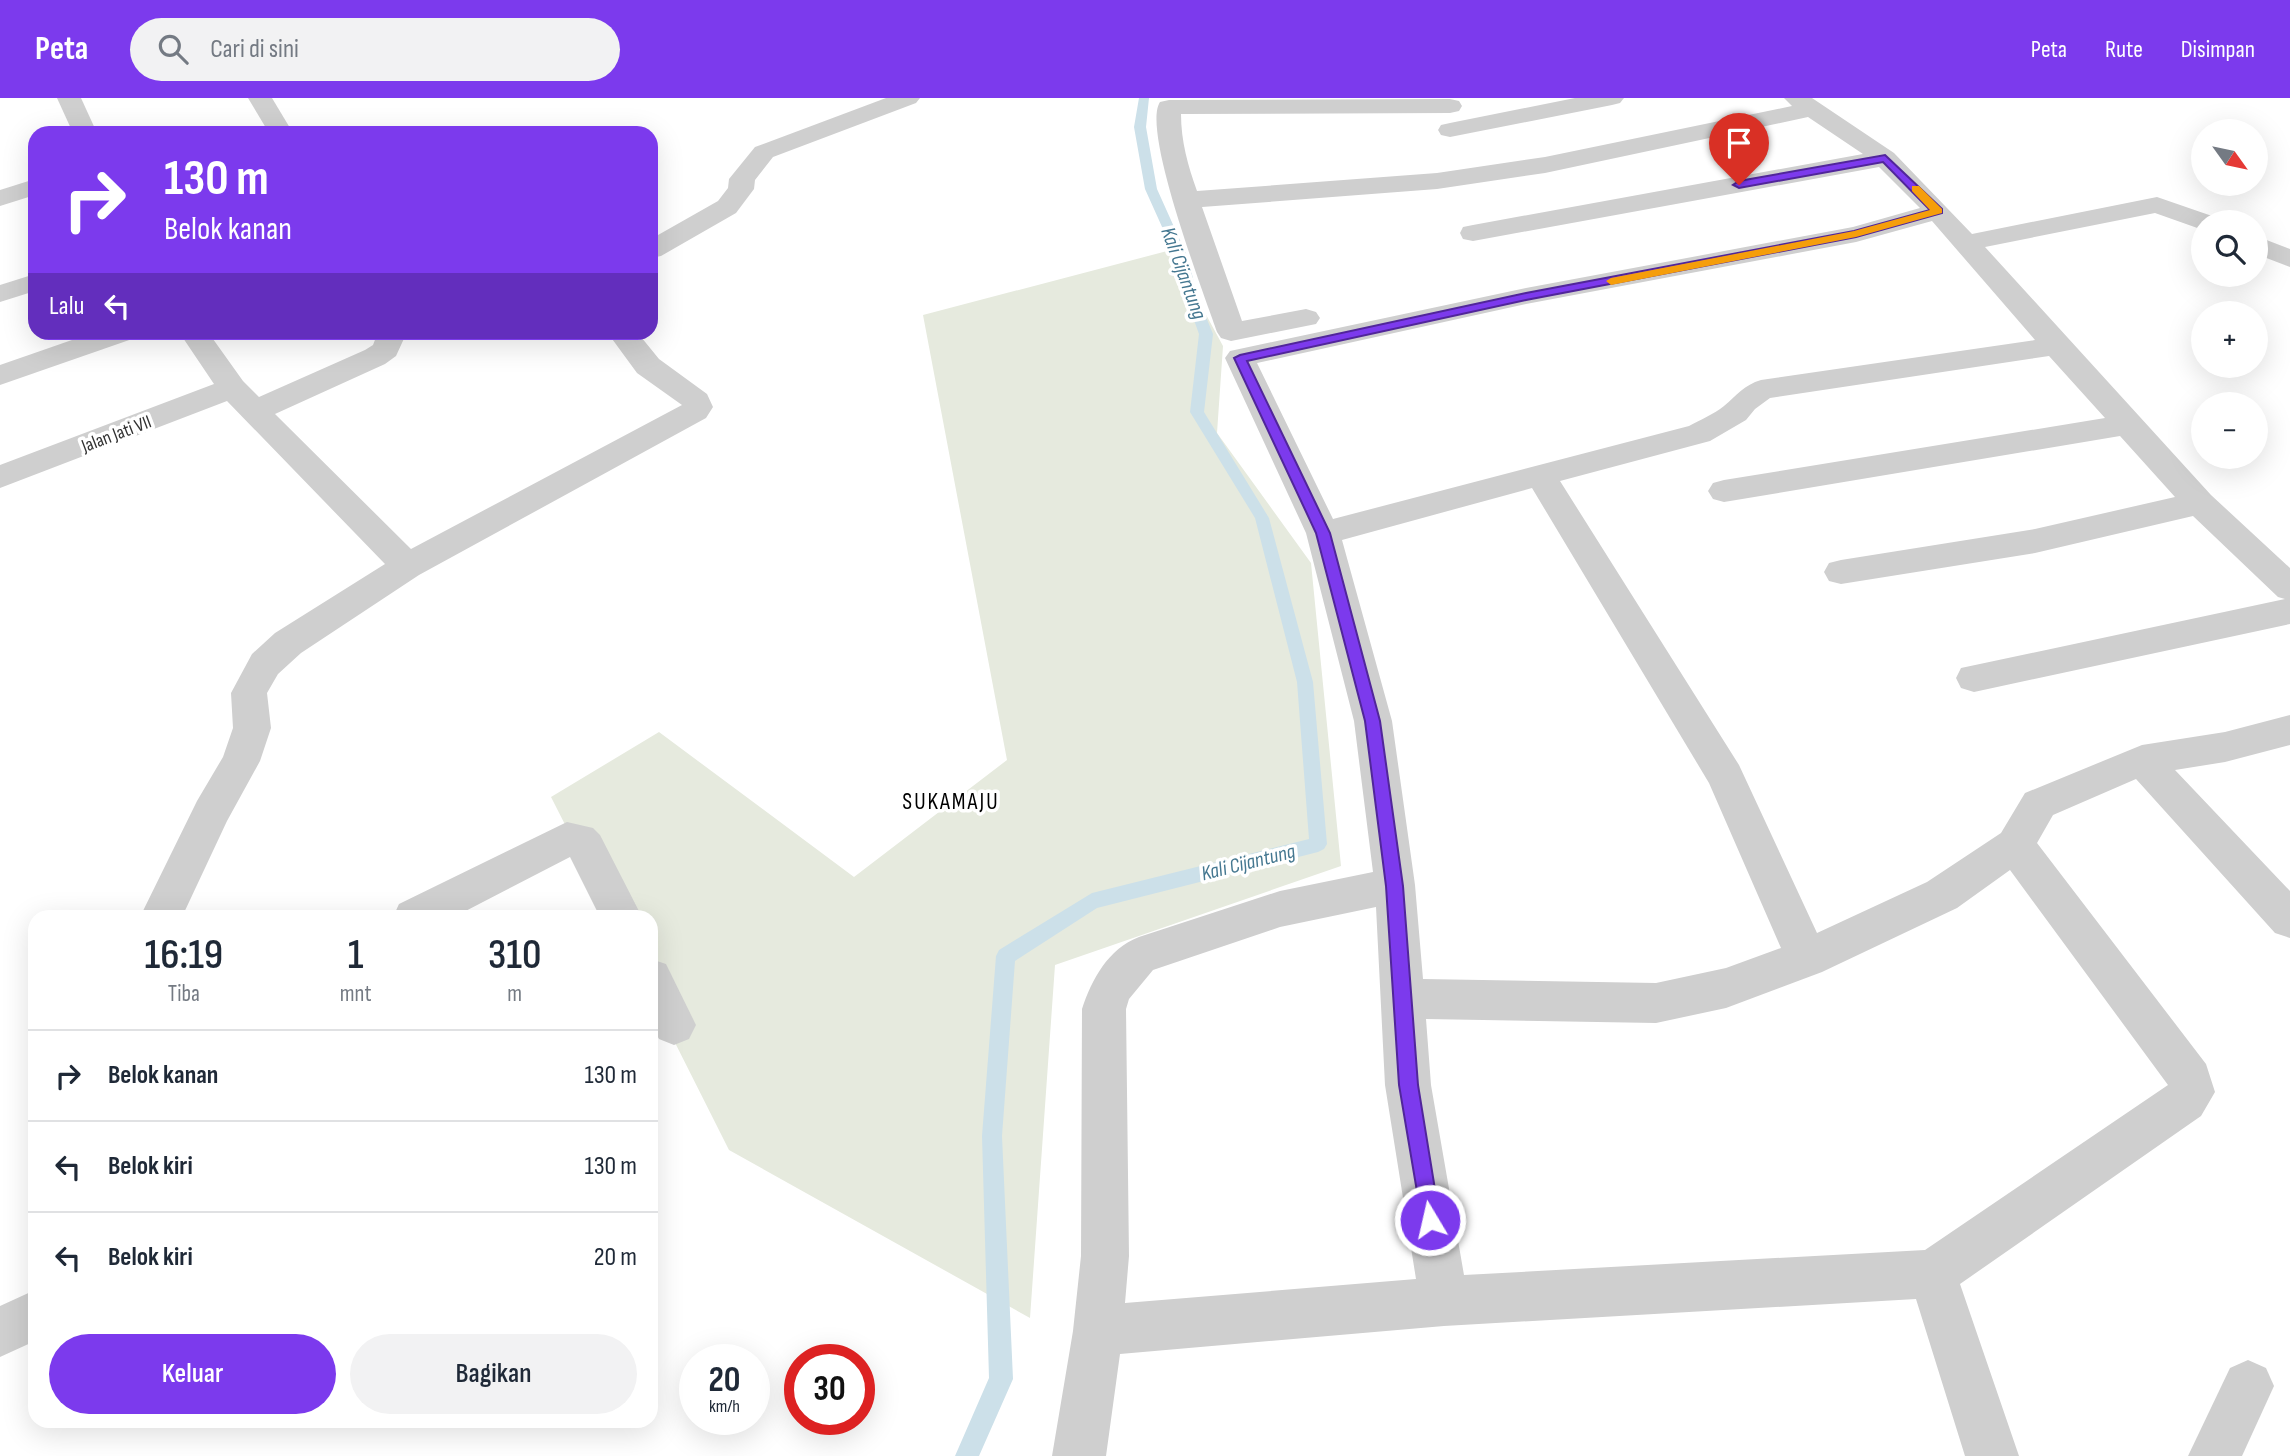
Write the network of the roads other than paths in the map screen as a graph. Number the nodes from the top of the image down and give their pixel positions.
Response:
1 (69, 98) edge
2 (260, 98) edge
3 (1612, 98) edge
4 (902, 99) edge
5 (1169, 103) edge
6 (1804, 104) edge
7 (82, 126) edge
8 (277, 126) edge
9 (1885, 158) junction
10 (28, 189) edge
11 (0, 198) edge
12 (1188, 200) junction
13 (1938, 211) junction
14 (2191, 218) edge
15 (1474, 233) dead end
16 (1966, 243) junction
17 (658, 246) edge
18 (2268, 249) edge
19 (2290, 259) edge
20 (28, 284) edge
21 (1487, 286) dead end
22 (0, 294) edge
23 (102, 340) edge
24 (199, 340) edge
25 (390, 340) edge
26 (627, 340) edge
27 (2056, 346) junction
28 (0, 375) edge
29 (243, 400) junction
30 (2126, 425) junction
31 (1540, 475) junction
32 (0, 477) edge
33 (1724, 491) dead end
34 (2199, 503) junction
35 (1323, 533) junction
36 (407, 566) junction
37 (1841, 572) dead end
38 (2290, 588) edge
39 (2290, 611) edge
40 (1974, 678) dead end
41 (2290, 730) edge
42 (2142, 760) junction
43 (2015, 845) junction
44 (1395, 886) junction
45 (164, 910) edge
46 (428, 910) edge
47 (618, 910) edge
48 (2290, 920) edge
49 (1807, 958) junction
50 (658, 992) edge
51 (1403, 999) junction
52 (674, 1025) dead end
53 (1932, 1274) junction
54 (1444, 1301) junction
55 (28, 1318) edge
56 (1098, 1331) junction
57 (0, 1332) edge
58 (2248, 1386) dead end
59 (1080, 1456) edge
60 (1992, 1456) edge
61 (2215, 1456) edge

1 - 7 street
2 - 8 street
3 - 5 street
4 - 17 street
5 - 12 street
6 - 9 street
6 - 12 street
9 - 13 street
9 - 15 street
10 - 11 street
12 - 21 street
13 - 16 street
13 - 35 street
14 - 16 street
16 - 27 street
18 - 19 street
20 - 22 street
23 - 28 street
24 - 29 street
25 - 29 street, Jalan Jati VII
26 - 36 street
27 - 30 street
27 - 31 street
29 - 32 street, Jalan Jati VII
29 - 36 street
30 - 33 street
30 - 34 street
31 - 35 street
31 - 49 street
34 - 37 street
34 - 38 street
35 - 44 street
36 - 45 street
39 - 40 street
41 - 42 street
42 - 43 street
42 - 48 street
43 - 49 street
43 - 53 street
44 - 51 street
44 - 56 street
46 - 47 street
49 - 51 street
50 - 52 street
51 - 54 street
53 - 54 street
53 - 60 street
54 - 56 street
55 - 57 street
56 - 59 street
58 - 61 street

